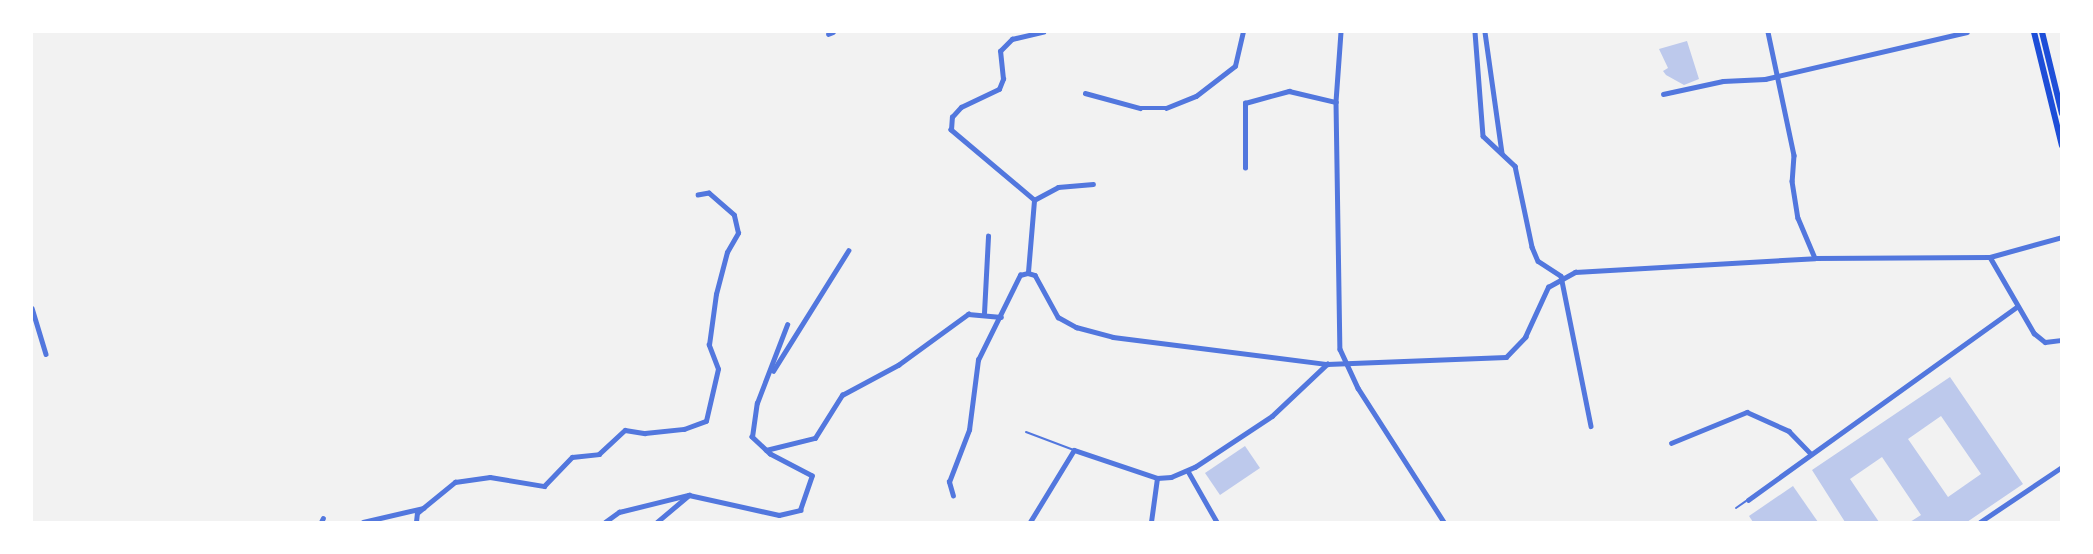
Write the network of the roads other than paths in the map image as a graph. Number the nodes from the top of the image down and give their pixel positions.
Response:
1 (1043, 32) edge
2 (1243, 32) edge
3 (1341, 32) edge
4 (1475, 32) edge
5 (1485, 32) edge
6 (1768, 32) edge
7 (1966, 32) edge
8 (2034, 32) edge
9 (2042, 32) edge
10 (1778, 76) junction
11 (1084, 93) dead end
12 (1663, 94) dead end
13 (1336, 102) junction
14 (2062, 114) edge
15 (2062, 146) edge
16 (1502, 154) junction
17 (1245, 168) dead end
18 (1093, 184) dead end
19 (698, 195) dead end
20 (1034, 200) junction
21 (988, 236) dead end
22 (2062, 237) edge
23 (848, 251) dead end
24 (1990, 257) junction
25 (1815, 258) junction
26 (1028, 273) junction
27 (1561, 276) junction
28 (2017, 307) junction
29 (32, 308) edge
30 (984, 313) junction
31 (1001, 317) junction
32 (787, 326) dead end
33 (2062, 340) edge
34 (46, 354) dead end
35 (1343, 362) junction
36 (1327, 364) junction
37 (769, 374) junction
38 (1591, 426) dead end
39 (1026, 432) dead end
40 (1671, 443) dead end
41 (766, 450) junction
42 (1074, 450) junction
43 (1810, 453) junction
44 (2062, 467) edge
45 (1188, 471) junction
46 (1157, 478) junction
47 (689, 495) junction
48 (953, 496) dead end
49 (1748, 500) joint
50 (424, 508) junction
51 (1736, 508) dead end
52 (363, 523) edge
53 (416, 523) edge
54 (605, 523) edge
55 (657, 523) edge
56 (1030, 523) edge
57 (1151, 523) edge
58 (1217, 523) edge
59 (1444, 523) edge
60 (1980, 523) edge

1 - 20 street
2 - 11 street
3 - 13 street
4 - 16 street
5 - 16 street
6 - 10 street
7 - 10 street
8 - 15 main road
9 - 14 main road
10 - 12 street
10 - 25 street
13 - 17 street
13 - 35 street
16 - 27 street
18 - 20 street
19 - 50 street
20 - 26 street
21 - 30 street
22 - 24 street
23 - 37 street
24 - 25 street
24 - 28 street
25 - 27 street
26 - 31 street
26 - 36 street
27 - 35 street
27 - 38 street
28 - 33 street
28 - 43 street
29 - 34 street
30 - 31 street
30 - 41 street
31 - 48 street
32 - 37 street
35 - 36 street
35 - 59 street
36 - 45 street
37 - 41 street
39 - 42 lane
40 - 43 street
41 - 47 street
42 - 46 street
42 - 56 street
43 - 49 street
44 - 60 street
45 - 46 street
45 - 58 street
46 - 57 street
47 - 54 street
47 - 55 street
49 - 51 lane
50 - 52 street
50 - 53 street

